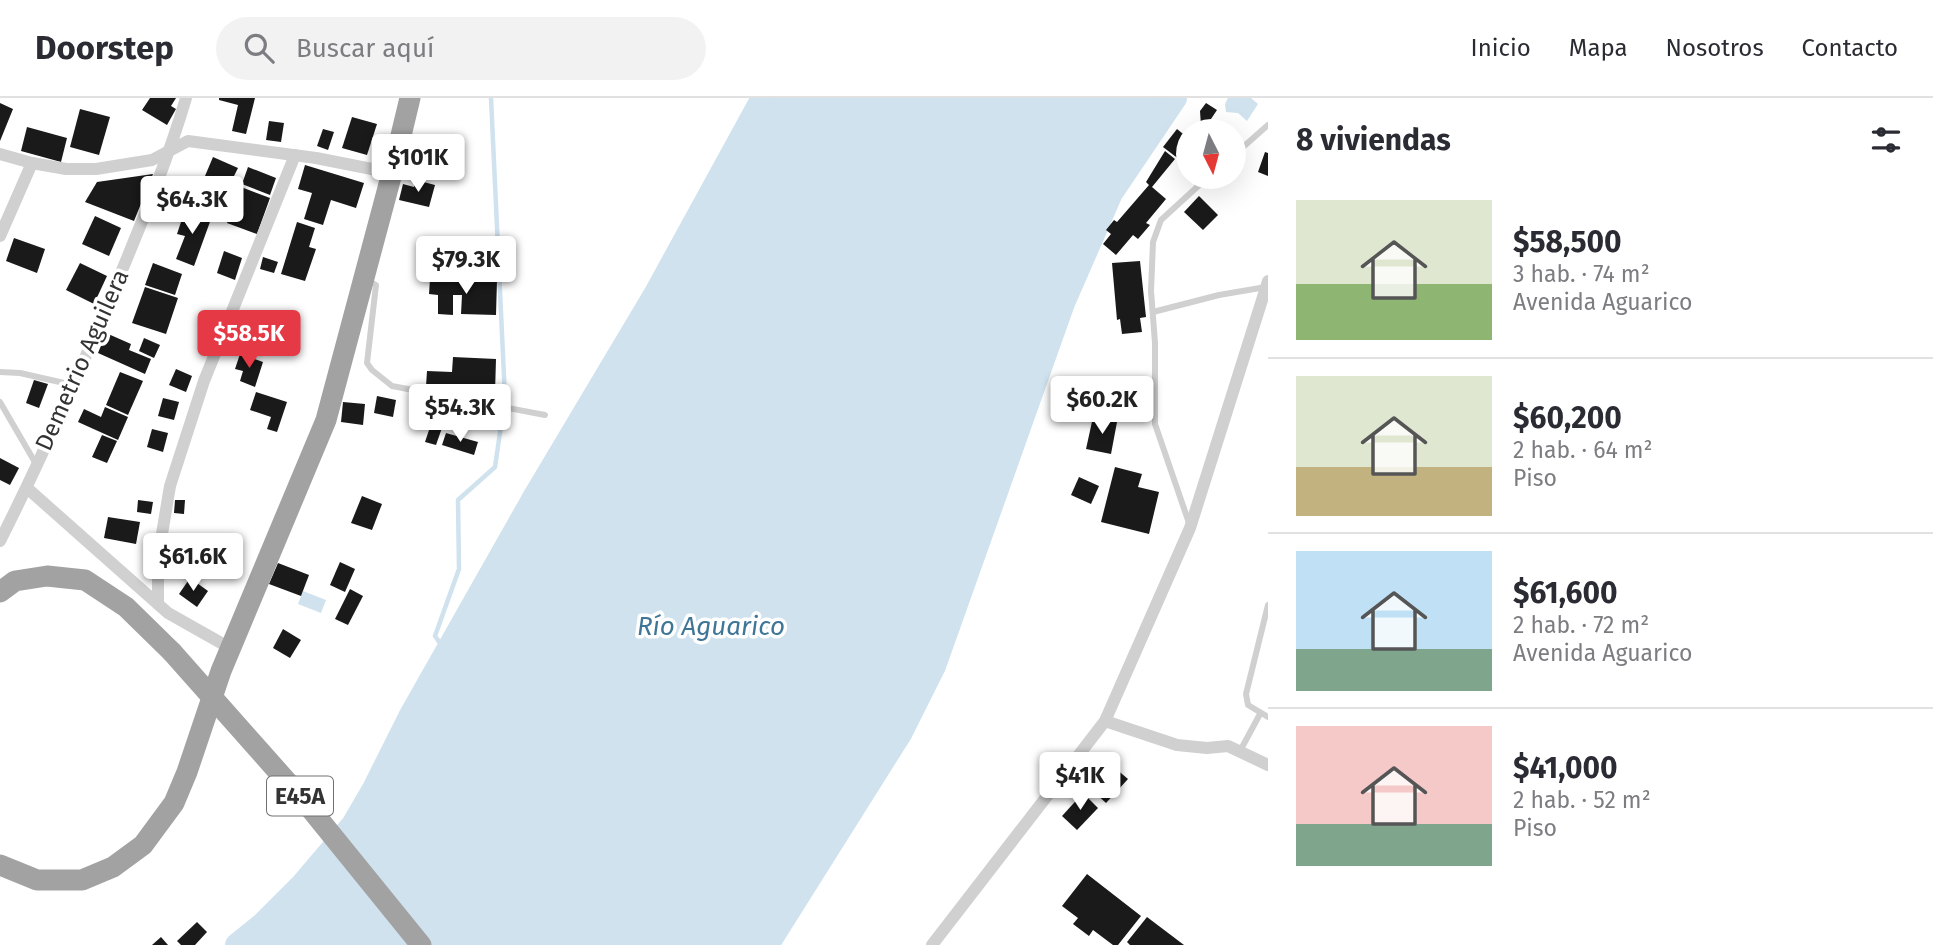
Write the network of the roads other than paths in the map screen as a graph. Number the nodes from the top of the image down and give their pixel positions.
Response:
1 (186, 98) edge
2 (410, 98) edge
3 (1268, 125) edge
4 (1246, 144) edge
5 (170, 152) junction
6 (0, 154) edge
7 (295, 155) junction
8 (32, 163) junction
9 (392, 173) junction
10 (1195, 189) edge
11 (0, 236) edge
12 (364, 278) junction
13 (1267, 284) edge
14 (1153, 312) junction
15 (0, 372) edge
16 (73, 385) junction
17 (0, 402) edge
18 (545, 415) dead end
19 (36, 465) junction
20 (27, 488) junction
21 (1190, 528) junction
22 (0, 541) edge
23 (0, 592) edge
24 (158, 604) junction
25 (1268, 605) edge
26 (230, 648) junction
27 (1260, 714) junction
28 (1268, 718) edge
29 (1105, 721) junction
30 (1240, 751) junction
31 (1268, 765) edge
32 (2, 868) edge
33 (421, 945) edge
34 (932, 945) edge

1 - 5 street, Demetrio Aguilera
2 - 9 highway
3 - 4 lane
5 - 7 street
5 - 8 street
5 - 16 street, Demetrio Aguilera
6 - 8 street
7 - 9 street
7 - 24 street
8 - 11 street
9 - 12 highway
10 - 14 lane
12 - 18 lane
12 - 26 highway
13 - 14 lane
13 - 21 street
14 - 21 lane
15 - 16 lane
16 - 19 street, Demetrio Aguilera
17 - 19 lane
19 - 20 street, Demetrio Aguilera
20 - 22 street, Demetrio Aguilera
20 - 24 street
21 - 29 street
23 - 33 highway, E45A, bridge
24 - 26 street
25 - 27 lane
26 - 32 highway
27 - 28 lane
27 - 30 lane
29 - 30 street
29 - 34 street
30 - 31 street

